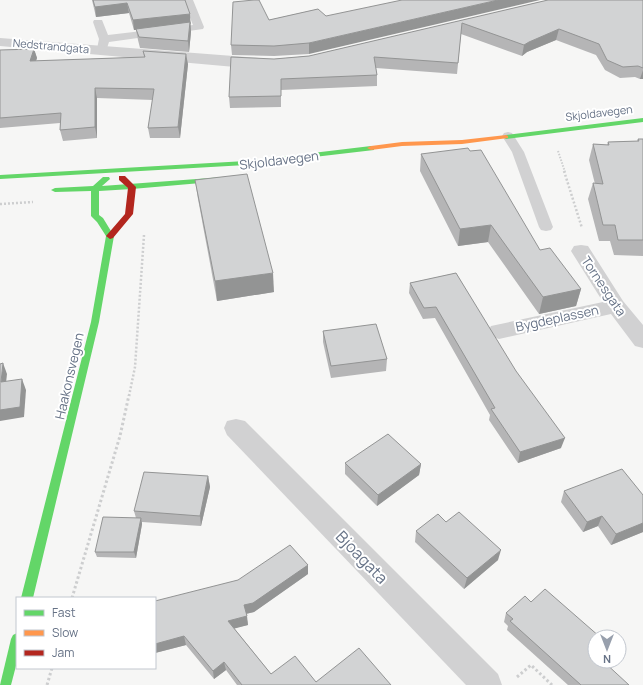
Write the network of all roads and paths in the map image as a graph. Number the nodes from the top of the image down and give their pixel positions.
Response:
1 (188, 0) edge
2 (98, 22) edge
3 (0, 42) edge
4 (103, 45) junction
5 (274, 63) edge
6 (643, 120) edge
7 (552, 131) junction
8 (508, 136) junction
9 (462, 142) junction
10 (418, 153) dead end
11 (115, 171) junction
12 (0, 177) edge
13 (231, 179) edge
14 (132, 187) junction
15 (95, 188) junction
16 (42, 190) dead end
17 (546, 227) dead end
18 (144, 234) dead end
19 (110, 236) junction
20 (581, 251) joint
21 (616, 306) junction
22 (499, 331) dead end
23 (643, 340) edge
24 (236, 428) dead end
25 (27, 597) edge
26 (72, 597) edge
27 (16, 643) edge
28 (52, 669) edge
29 (514, 679) dead end
30 (5, 685) edge
31 (47, 685) edge
32 (487, 685) edge
33 (552, 685) edge

1 - 4 lane, Nedstrandgata
2 - 4 lane, Nedstrandgata
3 - 4 street, Nedstrandgata
4 - 5 street, Nedstrandgata
6 - 7 main road, Skjoldavegen
7 - 8 main road, Skjoldavegen
7 - 20 path
8 - 9 main road, Skjoldavegen
8 - 17 lane
9 - 10 main road, Skjoldavegen
9 - 11 main road, Skjoldavegen
11 - 12 main road, Skjoldavegen
11 - 14 main road
11 - 15 main road
13 - 14 main road, Skjoldavegen
14 - 15 main road, Skjoldavegen
14 - 19 main road
15 - 16 main road, Skjoldavegen
15 - 19 main road
18 - 26 path
19 - 25 main road, Haakonsvegen
20 - 21 street, Tornesgata
21 - 22 street, Bygdeplassen
21 - 23 street, Tornesgata
24 - 32 street, Bjoagata
27 - 30 main road
28 - 31 path
29 - 33 path

